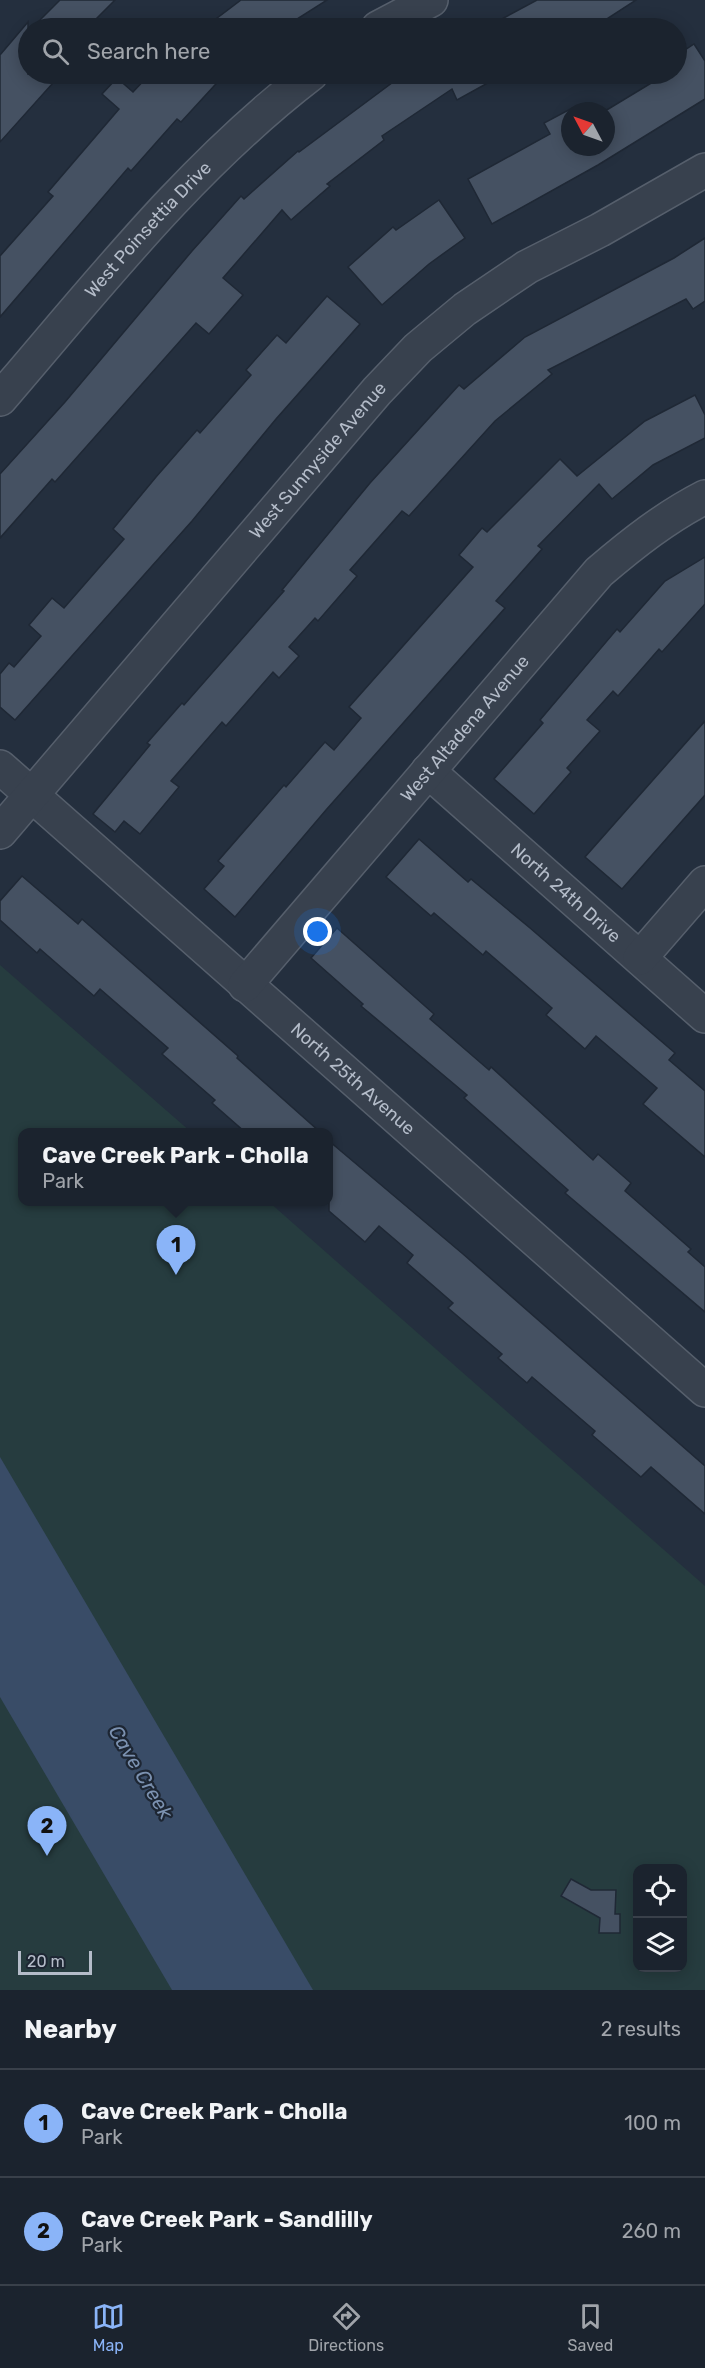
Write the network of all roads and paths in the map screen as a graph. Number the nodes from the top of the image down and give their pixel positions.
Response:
1 (431, 0) edge
2 (397, 18) edge
3 (297, 84) edge
4 (705, 170) edge
5 (0, 399) edge
6 (705, 497) edge
7 (0, 767) edge
8 (428, 771) junction
9 (32, 795) junction
10 (0, 832) edge
11 (705, 883) edge
12 (640, 958) junction
13 (245, 985) junction
14 (705, 1016) edge
15 (705, 1390) edge

1 - 2 street
3 - 5 street, West Poinsettia Drive
4 - 9 street, West Sunnyside Avenue
6 - 8 street, West Altadena Avenue
7 - 9 street, North 25th Avenue
8 - 12 street, North 24th Drive
8 - 13 street, West Altadena Avenue
9 - 10 street, West Sunnyside Avenue
9 - 13 street, North 25th Avenue
11 - 12 street
12 - 14 street, North 24th Drive
13 - 15 street, North 25th Avenue

